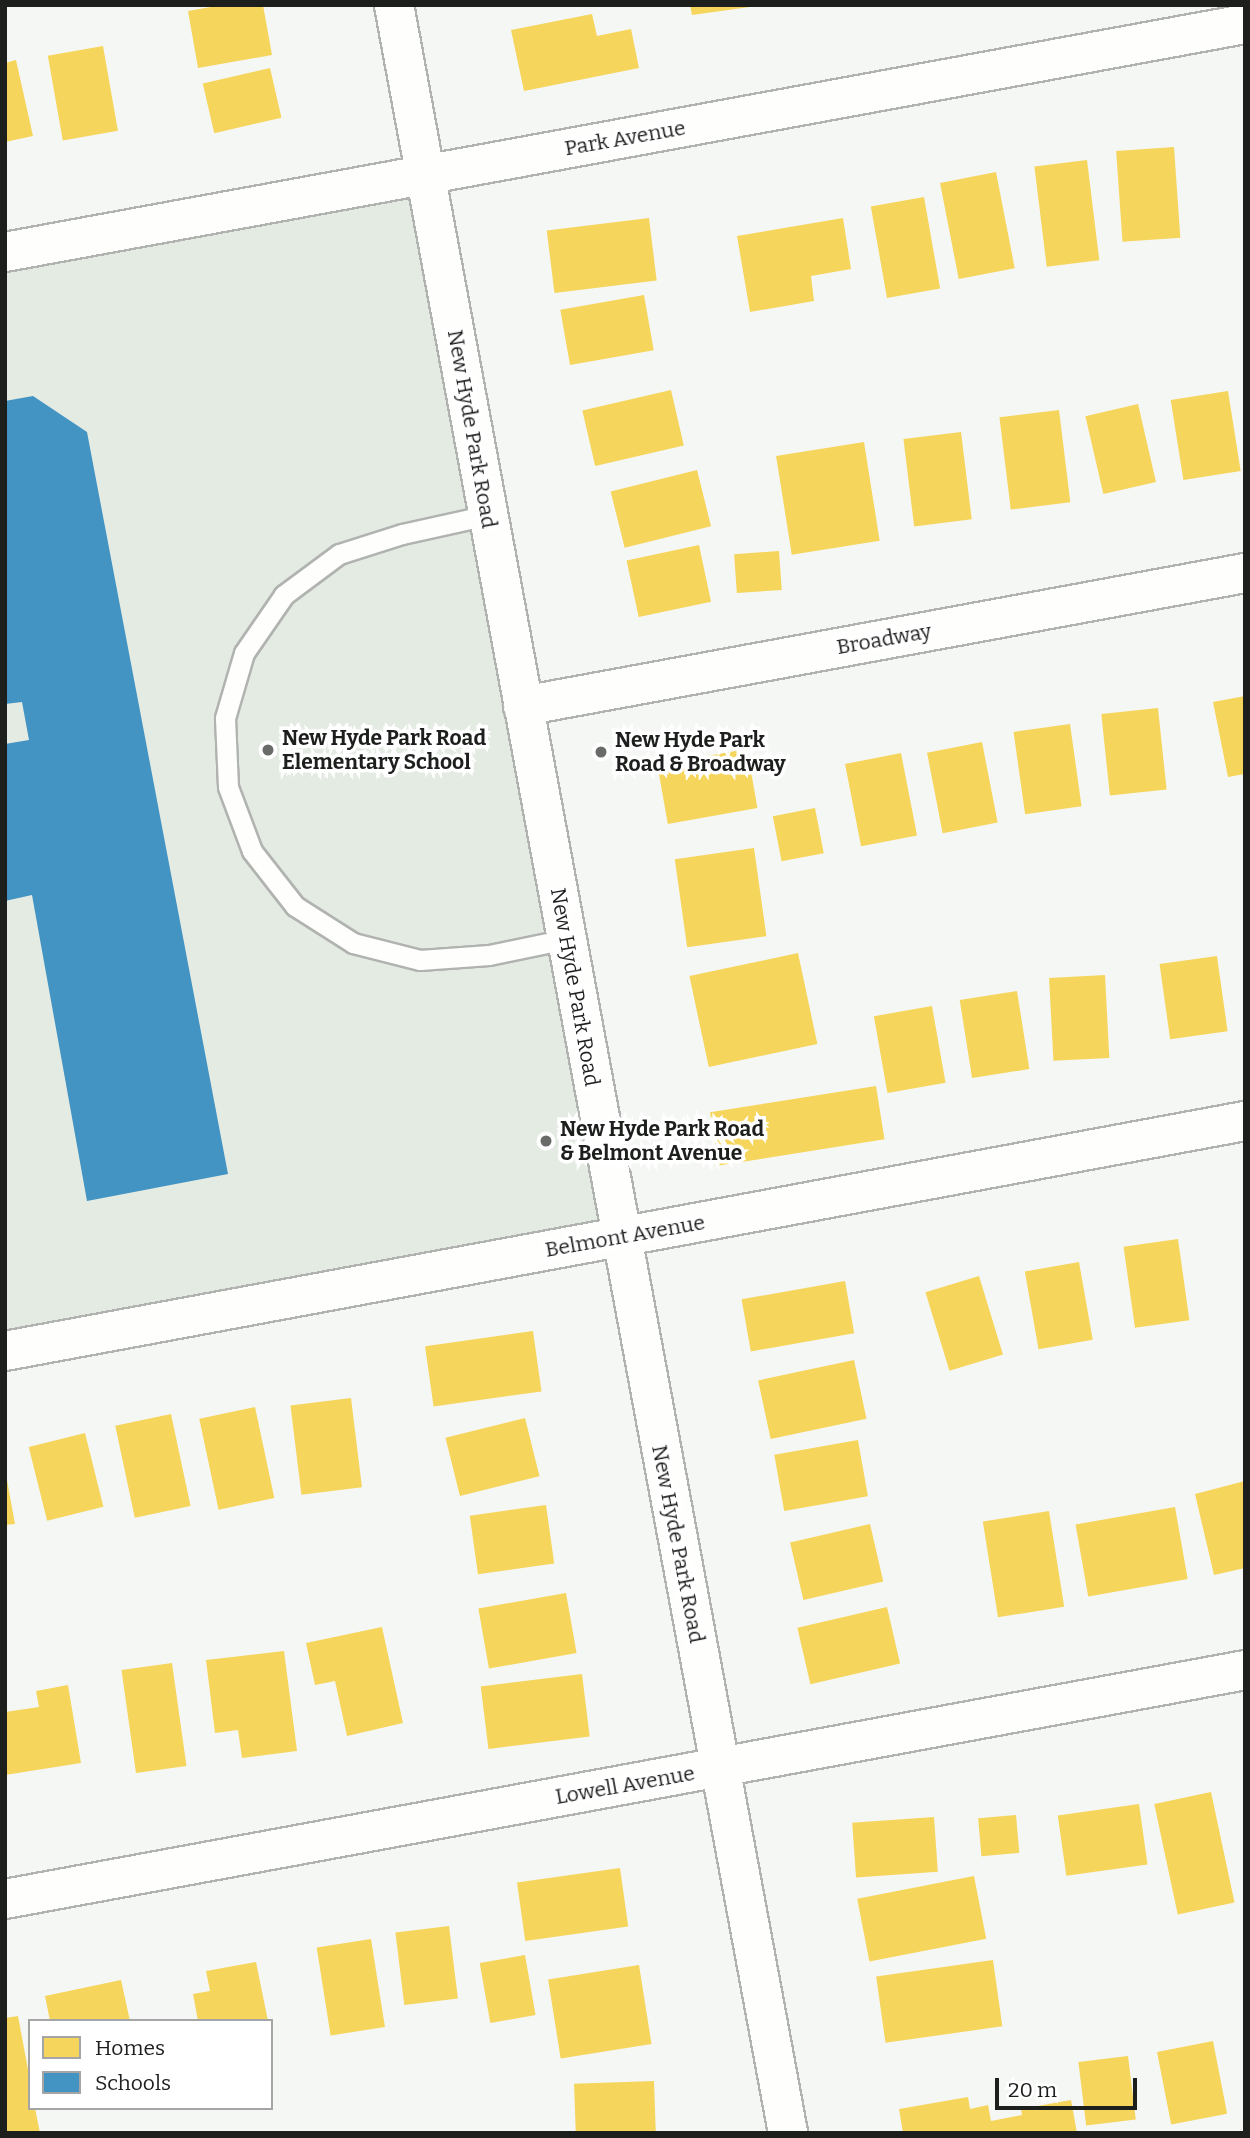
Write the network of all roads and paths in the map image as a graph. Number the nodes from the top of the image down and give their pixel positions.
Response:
1 (394, 5) edge
2 (1245, 24) edge
3 (426, 175) junction
4 (5, 253) edge
5 (488, 514) junction
6 (1245, 573) edge
7 (523, 706) junction
8 (566, 939) junction
9 (1245, 1121) edge
10 (621, 1237) junction
11 (5, 1351) edge
12 (1245, 1670) edge
13 (720, 1768) junction
14 (5, 1899) edge
15 (788, 2133) edge

1 - 3 street, New Hyde Park Road
2 - 3 street, Park Avenue
3 - 4 street, Park Avenue
3 - 5 street, New Hyde Park Road
5 - 7 street, New Hyde Park Road
5 - 8 lane
6 - 7 street, Broadway
7 - 8 street, New Hyde Park Road
8 - 10 street, New Hyde Park Road
9 - 10 street, Belmont Avenue
10 - 11 street, Belmont Avenue
10 - 13 street, New Hyde Park Road
12 - 13 street, Lowell Avenue
13 - 14 street, Lowell Avenue
13 - 15 street, New Hyde Park Road

